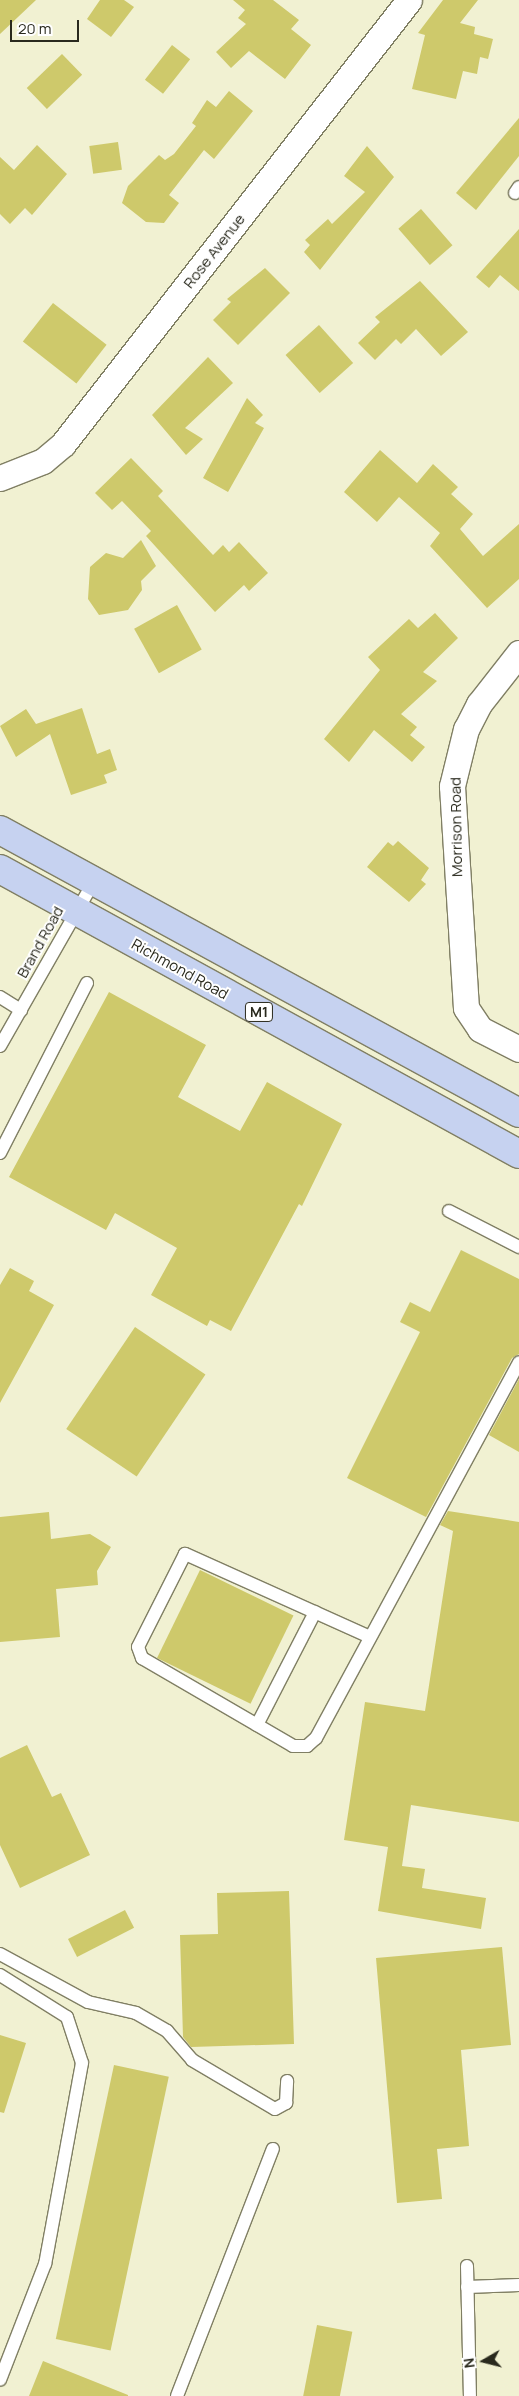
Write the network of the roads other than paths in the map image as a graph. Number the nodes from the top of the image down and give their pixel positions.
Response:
1 (409, 0) edge
2 (0, 478) edge
3 (519, 653) edge
4 (0, 830) edge
5 (0, 869) edge
6 (94, 881) junction
7 (76, 911) junction
8 (86, 983) dead end
9 (0, 997) edge
10 (21, 1010) junction
11 (0, 1046) edge
12 (519, 1049) edge
13 (519, 1113) edge
14 (0, 1153) edge
15 (519, 1154) edge
16 (449, 1211) dead end
17 (519, 1247) edge
18 (519, 1362) edge
19 (315, 1612) junction
20 (370, 1637) junction
21 (257, 1725) junction
22 (0, 1954) edge
23 (0, 1975) edge
24 (287, 2081) dead end
25 (273, 2149) dead end
26 (467, 2266) dead end
27 (519, 2285) edge
28 (467, 2287) junction
29 (0, 2380) edge
30 (178, 2396) edge
31 (470, 2396) edge

1 - 2 street, Rose Avenue
3 - 12 street, Morrison Road
4 - 6 highway, M1
5 - 7 highway, Richmond Road / M1
6 - 7 lane, Brand Road
6 - 13 highway, M1
7 - 10 lane, Brand Road
7 - 15 highway, Richmond Road / M1
8 - 14 lane
9 - 10 lane
10 - 11 lane, Brand Road
16 - 17 lane
18 - 20 lane
19 - 20 lane
19 - 21 lane
19 - 21 lane
20 - 21 lane
22 - 24 lane
23 - 29 lane
25 - 30 lane
26 - 28 lane
27 - 28 lane
28 - 31 lane

